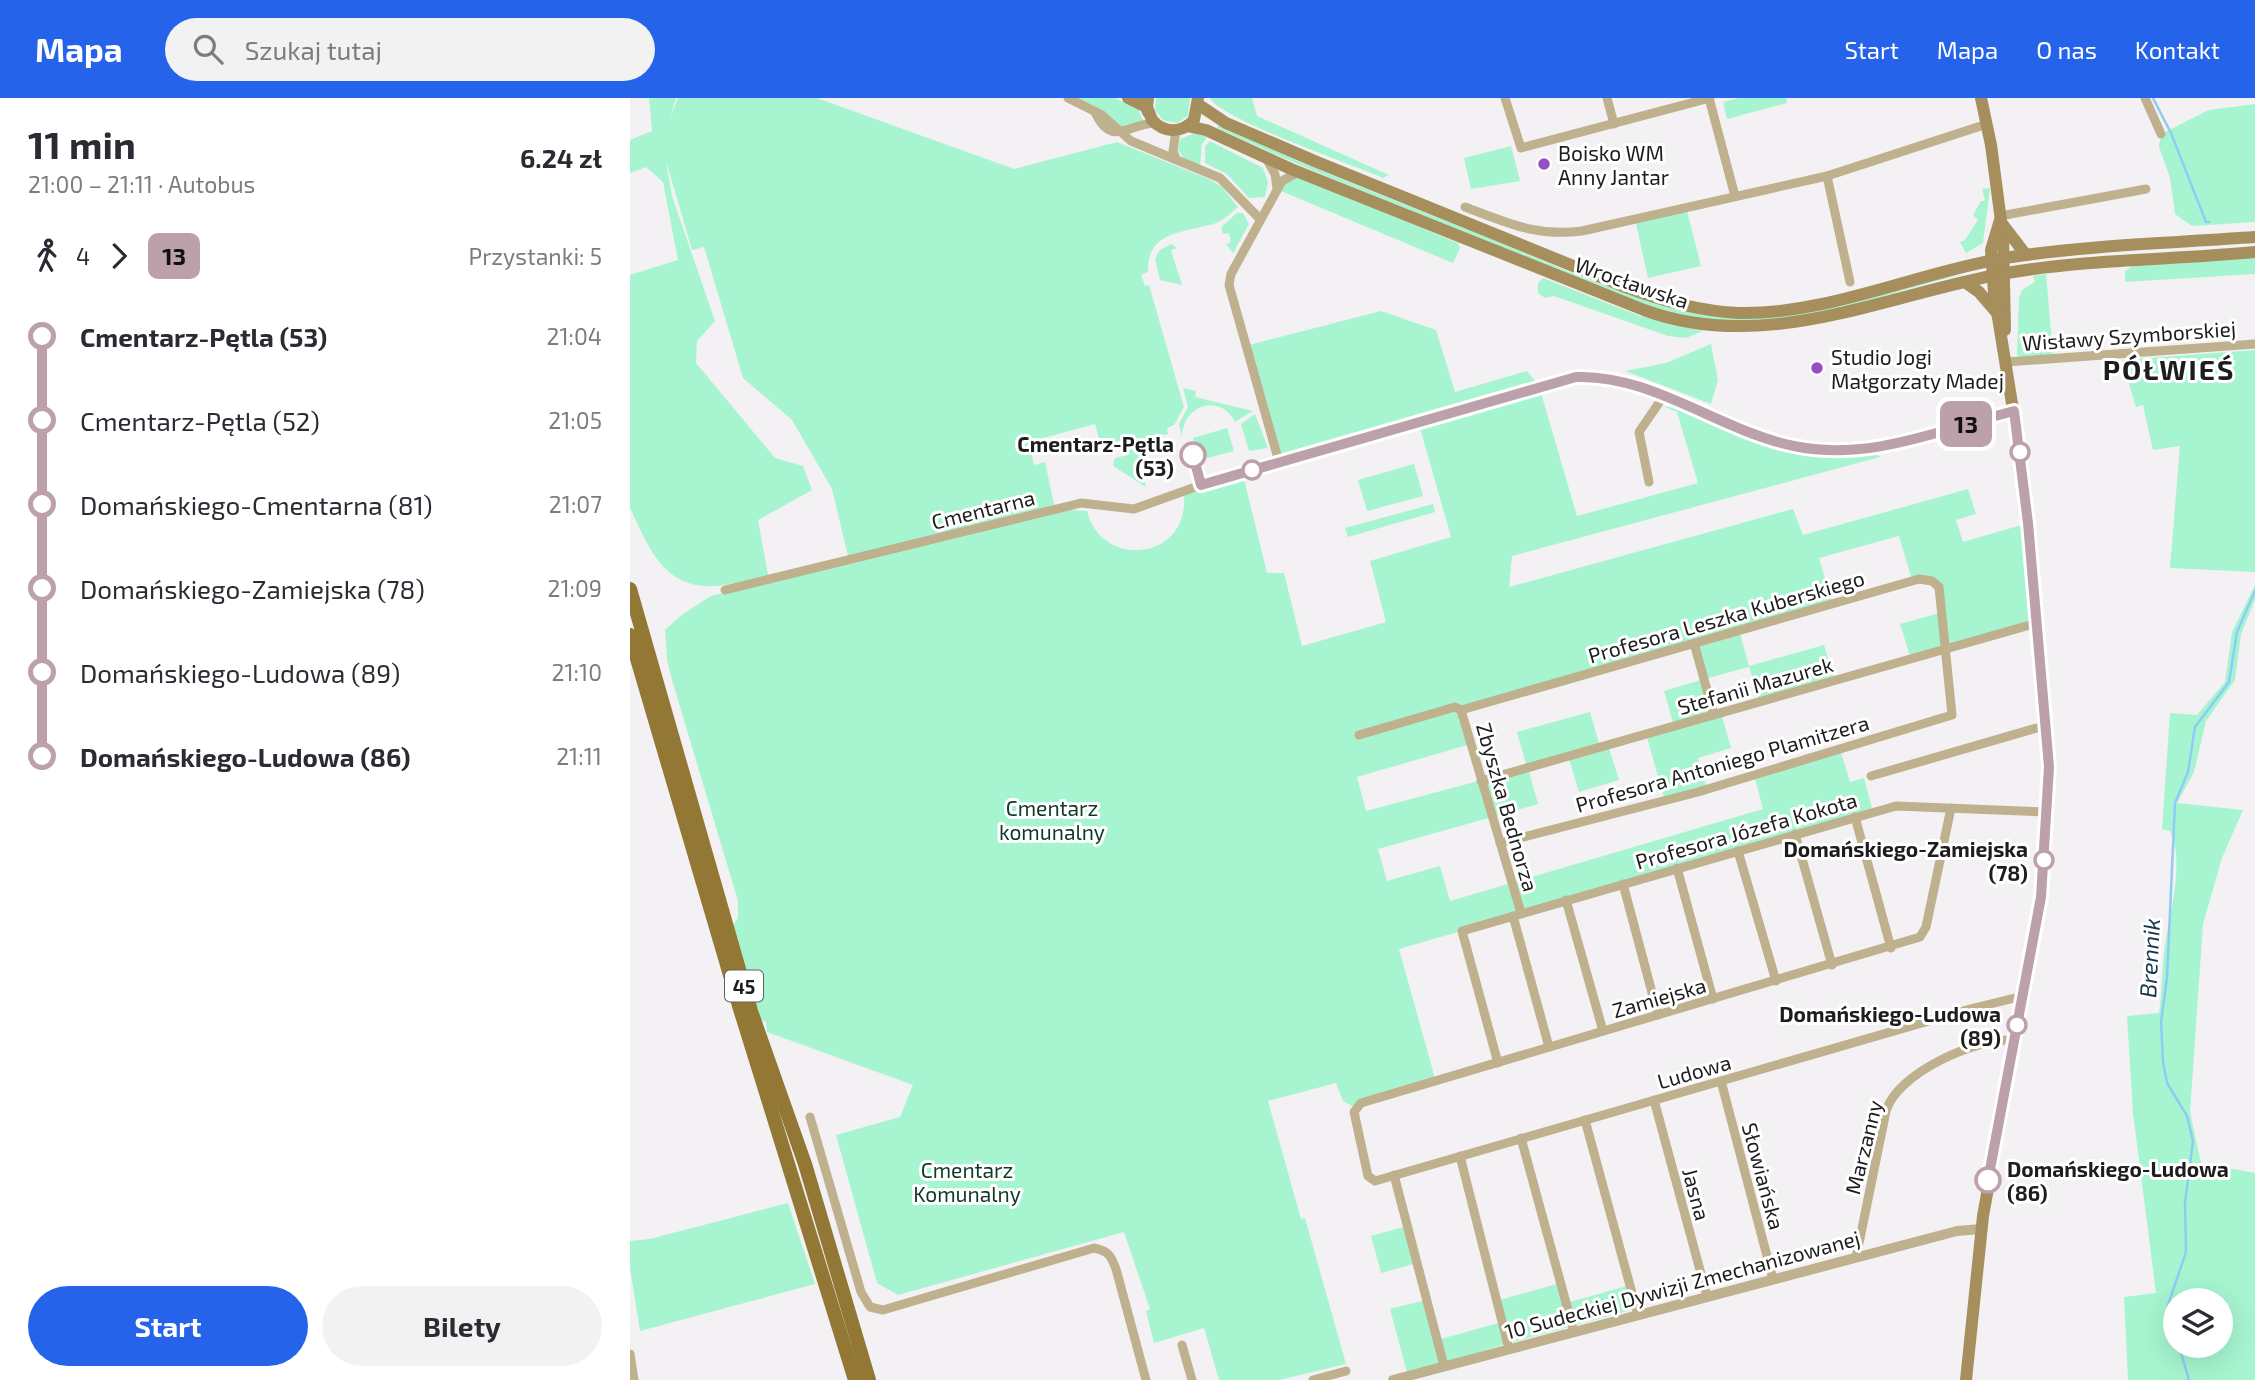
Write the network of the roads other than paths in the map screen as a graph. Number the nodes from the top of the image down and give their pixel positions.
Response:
1 (1068, 98) edge
2 (1128, 98) edge
3 (1148, 98) edge
4 (1506, 98) edge
5 (1607, 98) edge
6 (1709, 98) edge
7 (1981, 98) edge
8 (2145, 98) edge
9 (1198, 102) edge
10 (1152, 118) junction
11 (1614, 124) junction
12 (1987, 124) junction
13 (1181, 128) junction
14 (1121, 133) junction
15 (2161, 134) dead end
16 (1265, 157) junction
17 (1176, 159) junction
18 (1298, 172) junction
19 (1827, 176) junction
20 (1277, 189) junction
21 (2146, 189) dead end
22 (1735, 196) junction
23 (1465, 207) dead end
24 (2000, 218) junction
25 (1260, 219) junction
26 (2255, 237) edge
27 (2255, 251) edge
28 (2026, 255) junction
29 (1999, 259) junction
30 (2000, 275) junction
31 (1850, 282) dead end
32 (1965, 282) junction
33 (1997, 314) junction
34 (2003, 342) junction
35 (2255, 344) edge
36 (2006, 362) junction
37 (1663, 397) junction
38 (2014, 411) junction
39 (1279, 462) junction
40 (1648, 482) dead end
41 (630, 589) edge
42 (725, 590) dead end
43 (2037, 623) junction
44 (630, 635) edge
45 (1694, 643) junction
46 (1946, 649) junction
47 (1461, 710) junction
48 (1714, 715) junction
49 (2047, 725) junction
50 (1359, 735) dead end
51 (1871, 776) dead end
52 (1481, 781) junction
53 (1951, 808) junction
54 (2047, 812) junction
55 (1855, 817) junction
56 (1795, 834) junction
57 (1500, 844) junction
58 (1738, 851) junction
59 (1677, 868) junction
60 (1623, 884) junction
61 (1566, 900) junction
62 (1517, 915) junction
63 (1891, 948) junction
64 (1832, 965) junction
65 (1776, 981) junction
66 (2023, 996) junction
67 (1713, 999) junction
68 (1658, 1015) junction
69 (1603, 1031) junction
70 (2014, 1040) junction
71 (1549, 1047) junction
72 (1498, 1063) junction
73 (1721, 1081) junction
74 (1654, 1100) junction
75 (810, 1116) dead end
76 (1585, 1120) junction
77 (1521, 1138) junction
78 (1460, 1156) junction
79 (1394, 1175) junction
80 (1375, 1181) joint
81 (1981, 1229) junction
82 (1856, 1258) junction
83 (1773, 1279) junction
84 (1707, 1296) junction
85 (1637, 1315) junction
86 (1574, 1332) junction
87 (1182, 1345) dead end
88 (1509, 1349) junction
89 (630, 1354) edge
90 (1444, 1366) junction
91 (1346, 1371) dead end
92 (634, 1380) edge
93 (855, 1380) edge
94 (869, 1380) edge
95 (1146, 1380) edge
96 (1192, 1380) edge
97 (1313, 1380) edge
98 (1393, 1380) edge
99 (1966, 1380) edge

1 - 14 street
2 - 10 main road
3 - 10 main road
4 - 11 street
5 - 11 street
6 - 11 street
6 - 22 street
7 - 12 main road
8 - 15 street
9 - 13 main road
9 - 29 main road, Wrocławska
10 - 13 main road, Wrocławska
10 - 14 street
12 - 19 street
12 - 24 main road
13 - 16 main road, Wrocławska
13 - 17 street
14 - 17 street
16 - 18 main road, Wrocławska
16 - 20 street
17 - 25 street
18 - 20 street
18 - 32 main road, Wrocławska
19 - 22 street
19 - 31 street
20 - 25 street
21 - 24 street
22 - 23 street
24 - 28 main road
24 - 29 main road
25 - 39 street
26 - 28 main road, Wrocławska
27 - 30 main road, Wrocławska
28 - 29 main road, Wrocławska
29 - 30 main road
30 - 32 main road, Wrocławska
30 - 33 main road
30 - 34 main road
32 - 33 main road
33 - 34 main road
34 - 36 main road
35 - 36 street, Wisławy Szymborskiej
36 - 38 main road
37 - 38 street, Cmentarna
37 - 39 street, Cmentarna
37 - 40 street
38 - 43 main road
39 - 42 street, Cmentarna
41 - 94 main road, 45
43 - 46 street, Stefanii Mazurek
43 - 49 main road
44 - 93 main road, 45
45 - 46 street, Profesora Leszka Kuberskiego
45 - 47 street, Profesora Leszka Kuberskiego
45 - 48 street
46 - 48 street, Stefanii Mazurek
46 - 57 street, Profesora Antoniego Plamitzera
47 - 50 street, Profesora Leszka Kuberskiego
47 - 52 street, Zbyszka Bednorza
48 - 52 street, Stefanii Mazurek
49 - 51 street
49 - 54 main road
52 - 57 street, Zbyszka Bednorza
53 - 54 street, Profesora Józefa Kokota
53 - 55 street, Profesora Józefa Kokota
53 - 63 street, Zamiejska
54 - 66 main road
55 - 56 street, Profesora Józefa Kokota
55 - 63 street
56 - 58 street, Profesora Józefa Kokota
56 - 64 street
57 - 62 street, Zbyszka Bednorza
58 - 59 street, Profesora Józefa Kokota
58 - 65 street
59 - 60 street, Profesora Józefa Kokota
59 - 67 street
60 - 61 street, Profesora Józefa Kokota
60 - 68 street
61 - 62 street, Profesora Józefa Kokota
61 - 69 street
62 - 71 street, Zbyszka Bednorza
62 - 72 street, Profesora Józefa Kokota
63 - 64 street, Zamiejska
64 - 65 street, Zamiejska
65 - 67 street, Zamiejska
66 - 70 main road
66 - 73 street, Ludowa
67 - 68 street, Zamiejska
68 - 69 street, Zamiejska
69 - 71 street, Zamiejska
70 - 81 main road
70 - 82 street, Marzanny
71 - 72 street, Zamiejska
72 - 80 street, Zamiejska
73 - 74 street, Ludowa
73 - 83 street, Słowiańska
74 - 76 street, Ludowa
74 - 84 street, Jasna
75 - 95 street
76 - 77 street, Ludowa
76 - 85 street
77 - 78 street, Ludowa
77 - 86 street
78 - 79 street, Ludowa
78 - 88 street
79 - 80 street, Ludowa
79 - 90 street
81 - 82 street, 10 Sudeckiej Dywizji Zmechanizowanej
81 - 99 main road
82 - 83 street, 10 Sudeckiej Dywizji Zmechanizowanej
83 - 84 street, 10 Sudeckiej Dywizji Zmechanizowanej
84 - 85 street, 10 Sudeckiej Dywizji Zmechanizowanej
85 - 86 street, 10 Sudeckiej Dywizji Zmechanizowanej
86 - 88 street, 10 Sudeckiej Dywizji Zmechanizowanej
87 - 96 street
88 - 90 street, 10 Sudeckiej Dywizji Zmechanizowanej
89 - 92 street
90 - 98 street, 10 Sudeckiej Dywizji Zmechanizowanej
91 - 97 street

